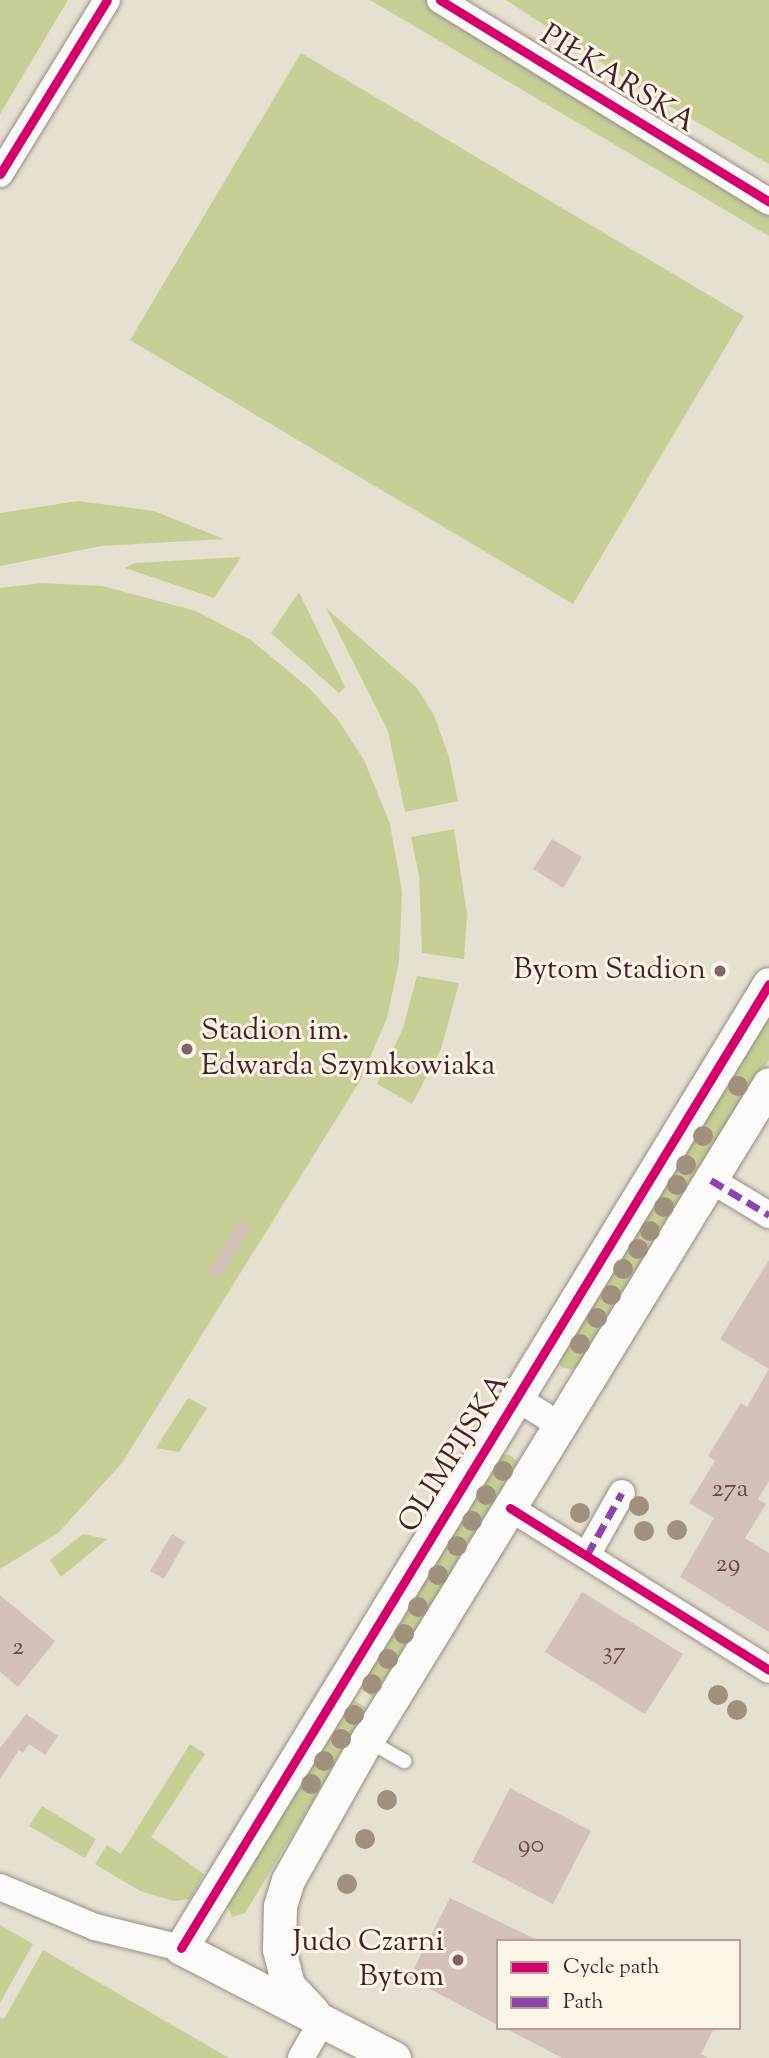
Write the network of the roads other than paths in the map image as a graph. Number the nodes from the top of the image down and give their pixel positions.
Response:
1 (107, 0) edge
2 (440, 0) edge
3 (0, 174) edge
4 (769, 202) edge
5 (769, 984) edge
6 (769, 1084) edge
7 (711, 1180) junction
8 (769, 1215) edge
9 (519, 1399) junction
10 (561, 1426) junction
11 (622, 1493) dead end
12 (510, 1508) junction
13 (587, 1555) junction
14 (769, 1670) edge
15 (367, 1740) junction
16 (404, 1761) dead end
17 (0, 1887) edge
18 (181, 1948) junction
19 (322, 2021) junction
20 (301, 2058) edge
21 (394, 2058) edge

1 - 3 street
2 - 4 street, PIŁKARSKA
5 - 9 street, OLIMPIJSKA
6 - 7 street
7 - 8 street
7 - 10 street
9 - 10 street
9 - 18 street, OLIMPIJSKA
10 - 12 street
11 - 13 street
12 - 13 street
12 - 15 street
13 - 14 street
15 - 16 lane
15 - 19 street
17 - 18 street
18 - 19 street
19 - 20 street
19 - 21 street

